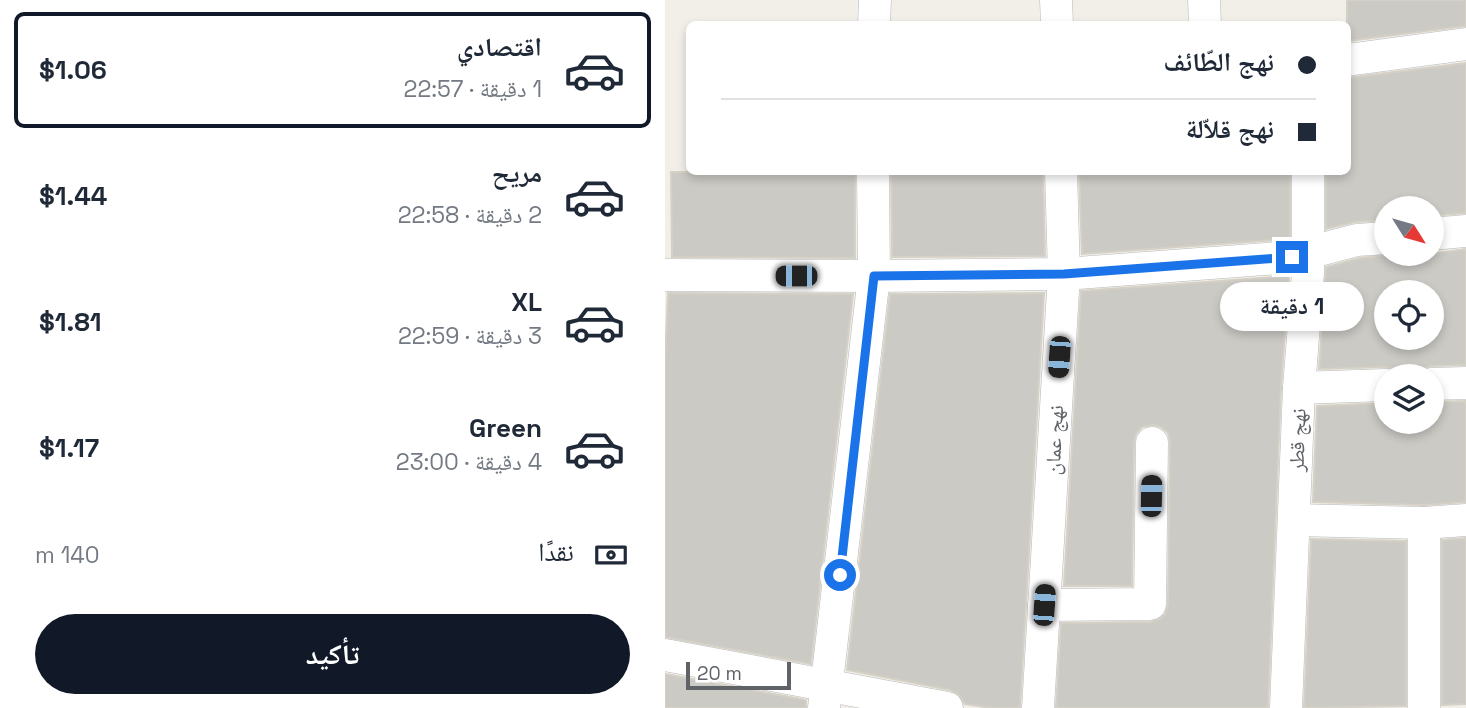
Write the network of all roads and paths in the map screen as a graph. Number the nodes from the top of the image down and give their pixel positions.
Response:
1 (875, 0) edge
2 (1056, 0) edge
3 (1204, 0) edge
4 (874, 21) edge
5 (1057, 21) edge
6 (1205, 21) edge
7 (1466, 44) edge
8 (1351, 59) edge
9 (873, 175) edge
10 (1061, 175) edge
11 (1308, 175) edge
12 (1466, 231) edge
13 (1444, 233) edge
14 (1374, 239) edge
15 (1307, 253) junction
16 (1064, 274) junction
17 (665, 275) edge
18 (874, 276) junction
19 (1466, 383) edge
20 (1444, 384) edge
21 (1374, 385) edge
22 (1300, 387) junction
23 (1151, 443) dead end
24 (1294, 520) junction
25 (1466, 520) edge
26 (1424, 523) junction
27 (1044, 605) junction
28 (665, 654) edge
29 (826, 696) edge
30 (947, 708) edge
31 (1038, 708) edge
32 (1286, 708) edge
33 (1425, 708) edge

1 - 4 street
2 - 5 street
3 - 6 street
7 - 8 street
9 - 18 street
10 - 16 street, نهج عمان
11 - 15 street, نهج قطر
12 - 13 street
14 - 15 street
15 - 16 street
15 - 22 street, نهج قطر
16 - 18 street
16 - 27 street, نهج عمان
17 - 18 street
18 - 29 street
19 - 20 street
21 - 22 street
22 - 24 street, نهج قطر
23 - 27 street
24 - 26 street
24 - 32 street, نهج قطر
25 - 26 street
26 - 33 street
27 - 31 street, نهج عمان
28 - 29 street
29 - 30 street

